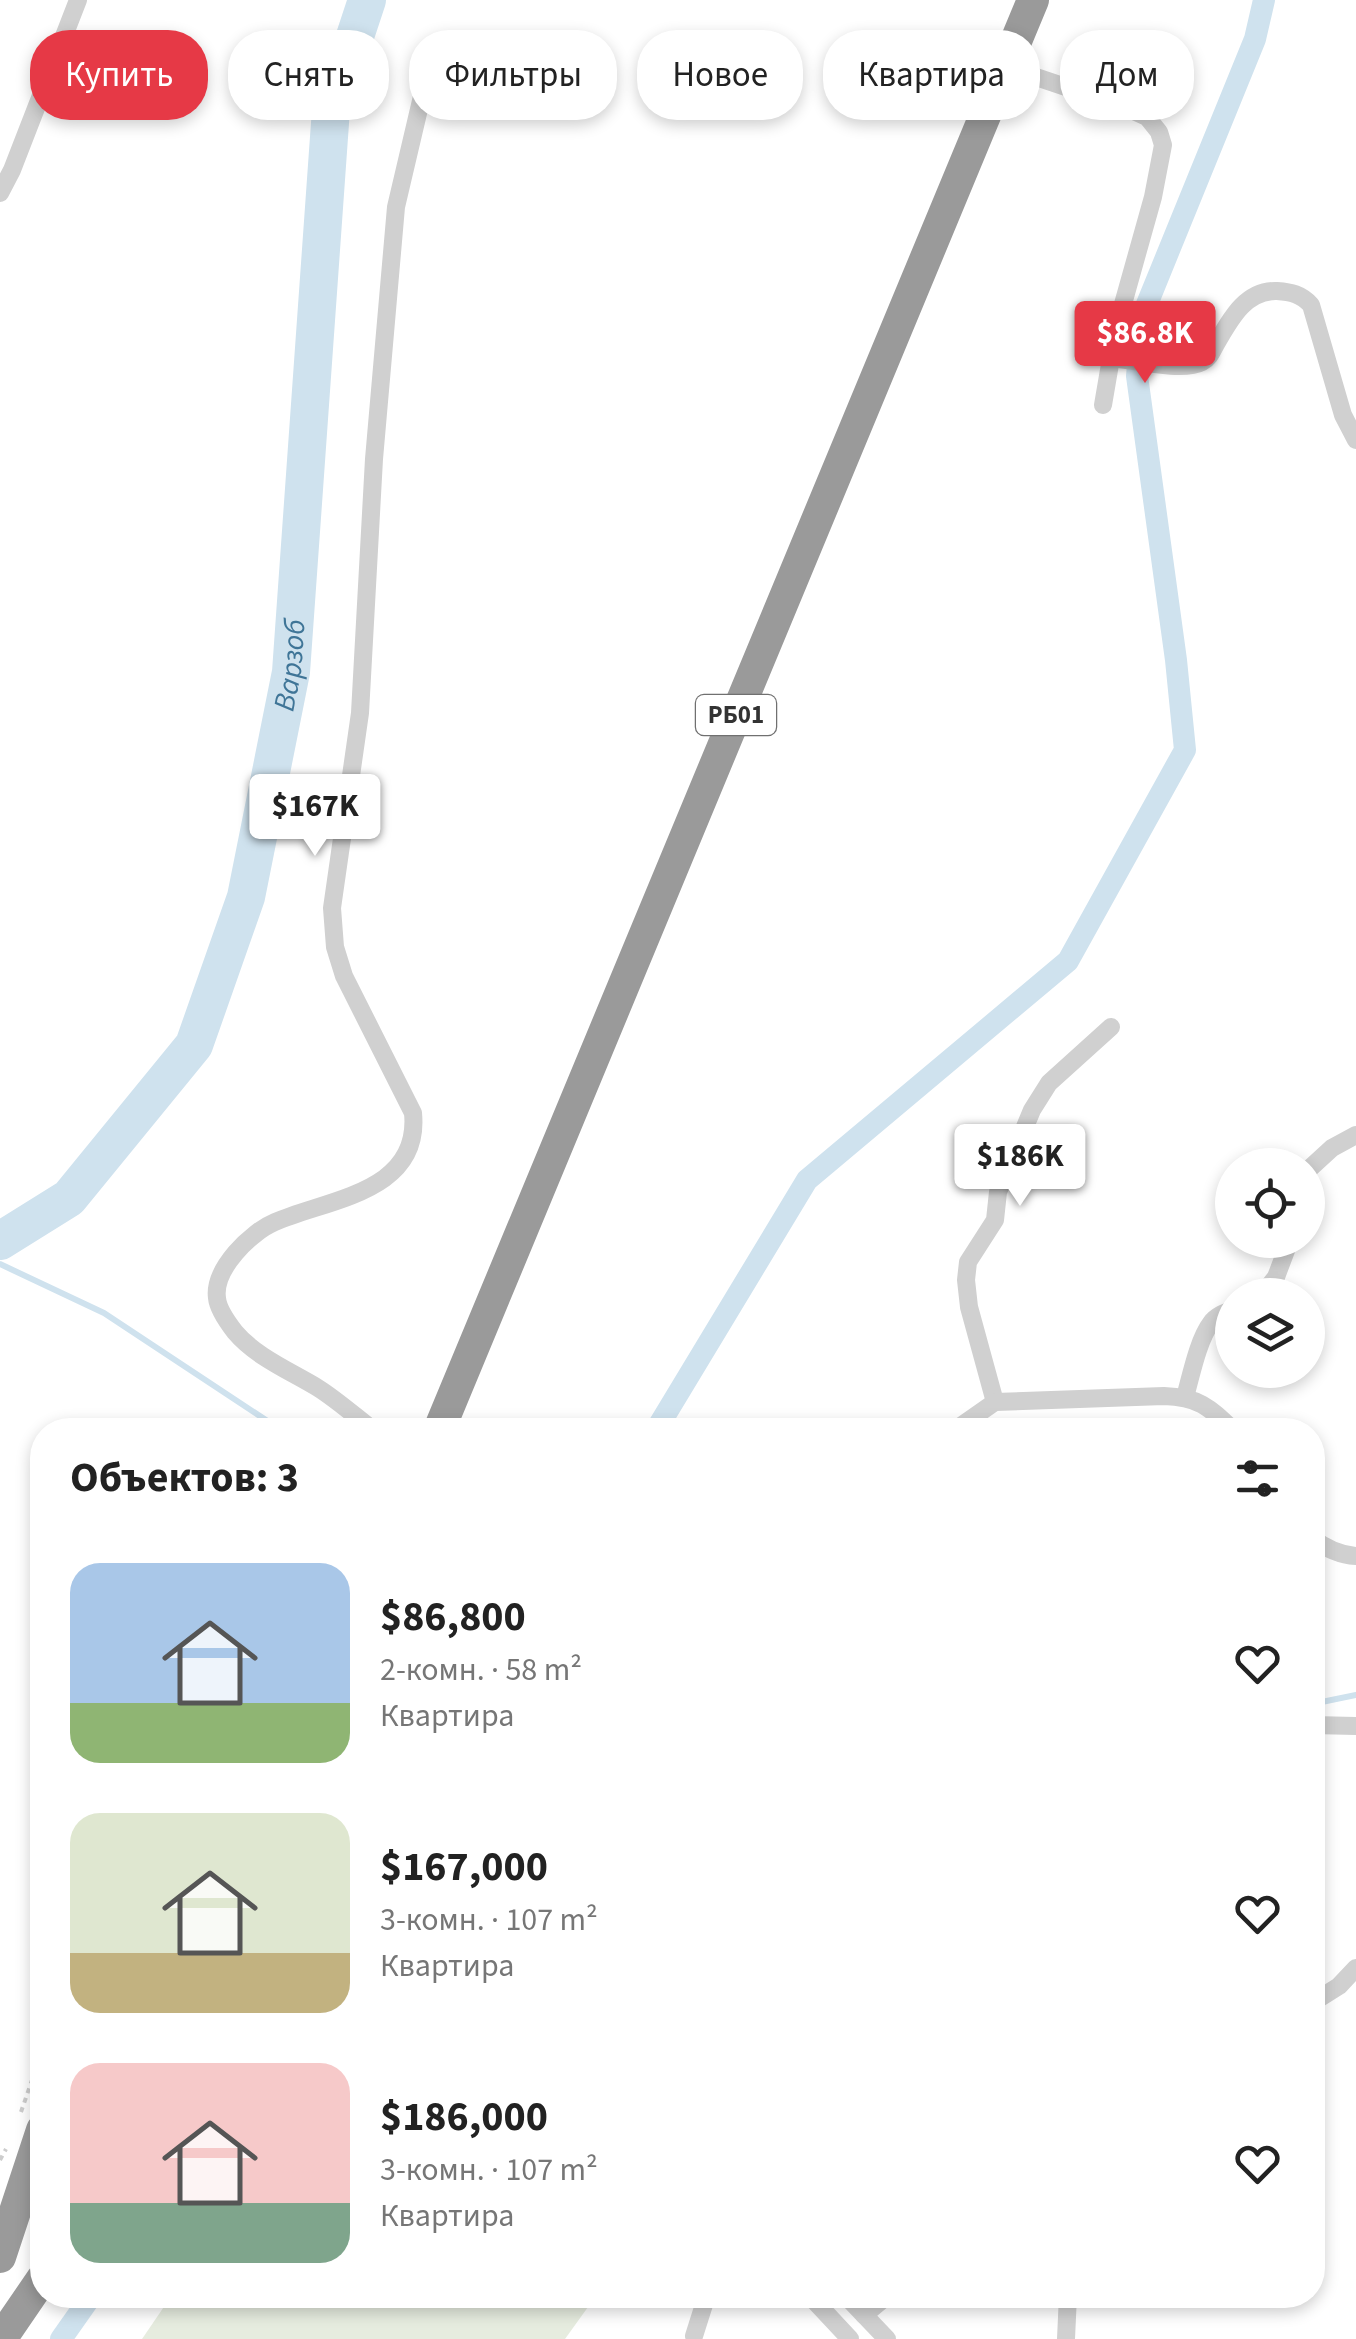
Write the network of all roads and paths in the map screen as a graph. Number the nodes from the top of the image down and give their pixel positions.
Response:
1 (78, 0) edge
2 (1034, 0) edge
3 (1021, 30) edge
4 (1040, 78) edge
5 (417, 120) edge
6 (984, 120) edge
7 (0, 192) edge
8 (1115, 358) junction
9 (1103, 405) dead end
10 (1356, 440) edge
11 (1111, 1027) dead end
12 (1356, 1135) edge
13 (1325, 1154) edge
14 (1215, 1318) edge
15 (1186, 1397) junction
16 (995, 1402) junction
17 (357, 1418) edge
18 (444, 1418) edge
19 (972, 1418) edge
20 (1220, 1418) edge
21 (1325, 1547) edge
22 (1356, 1556) edge
23 (1325, 1725) edge
24 (1356, 1726) edge
25 (1356, 1968) edge
26 (1325, 1995) edge
27 (30, 2126) edge
28 (11, 2141) dead end
29 (0, 2160) edge
30 (0, 2257) edge
31 (30, 2297) edge
32 (703, 2308) edge
33 (821, 2308) edge
34 (857, 2308) edge
35 (873, 2308) edge
36 (1067, 2308) edge
37 (864, 2316) junction
38 (694, 2336) dead end
39 (1, 2339) edge
40 (850, 2339) edge
41 (888, 2339) edge
42 (1066, 2339) edge

1 - 7 street
2 - 3 highway, РБ01
4 - 8 street
5 - 17 street
6 - 18 highway, РБ01
8 - 9 street
8 - 10 street
11 - 16 street
12 - 13 street
14 - 15 street
15 - 16 street
15 - 20 street
16 - 19 street
21 - 22 street
23 - 24 street
25 - 26 street
27 - 30 highway
28 - 29 path
31 - 39 highway
32 - 38 street
33 - 40 street
34 - 37 street
35 - 37 street
36 - 42 street
37 - 41 street

